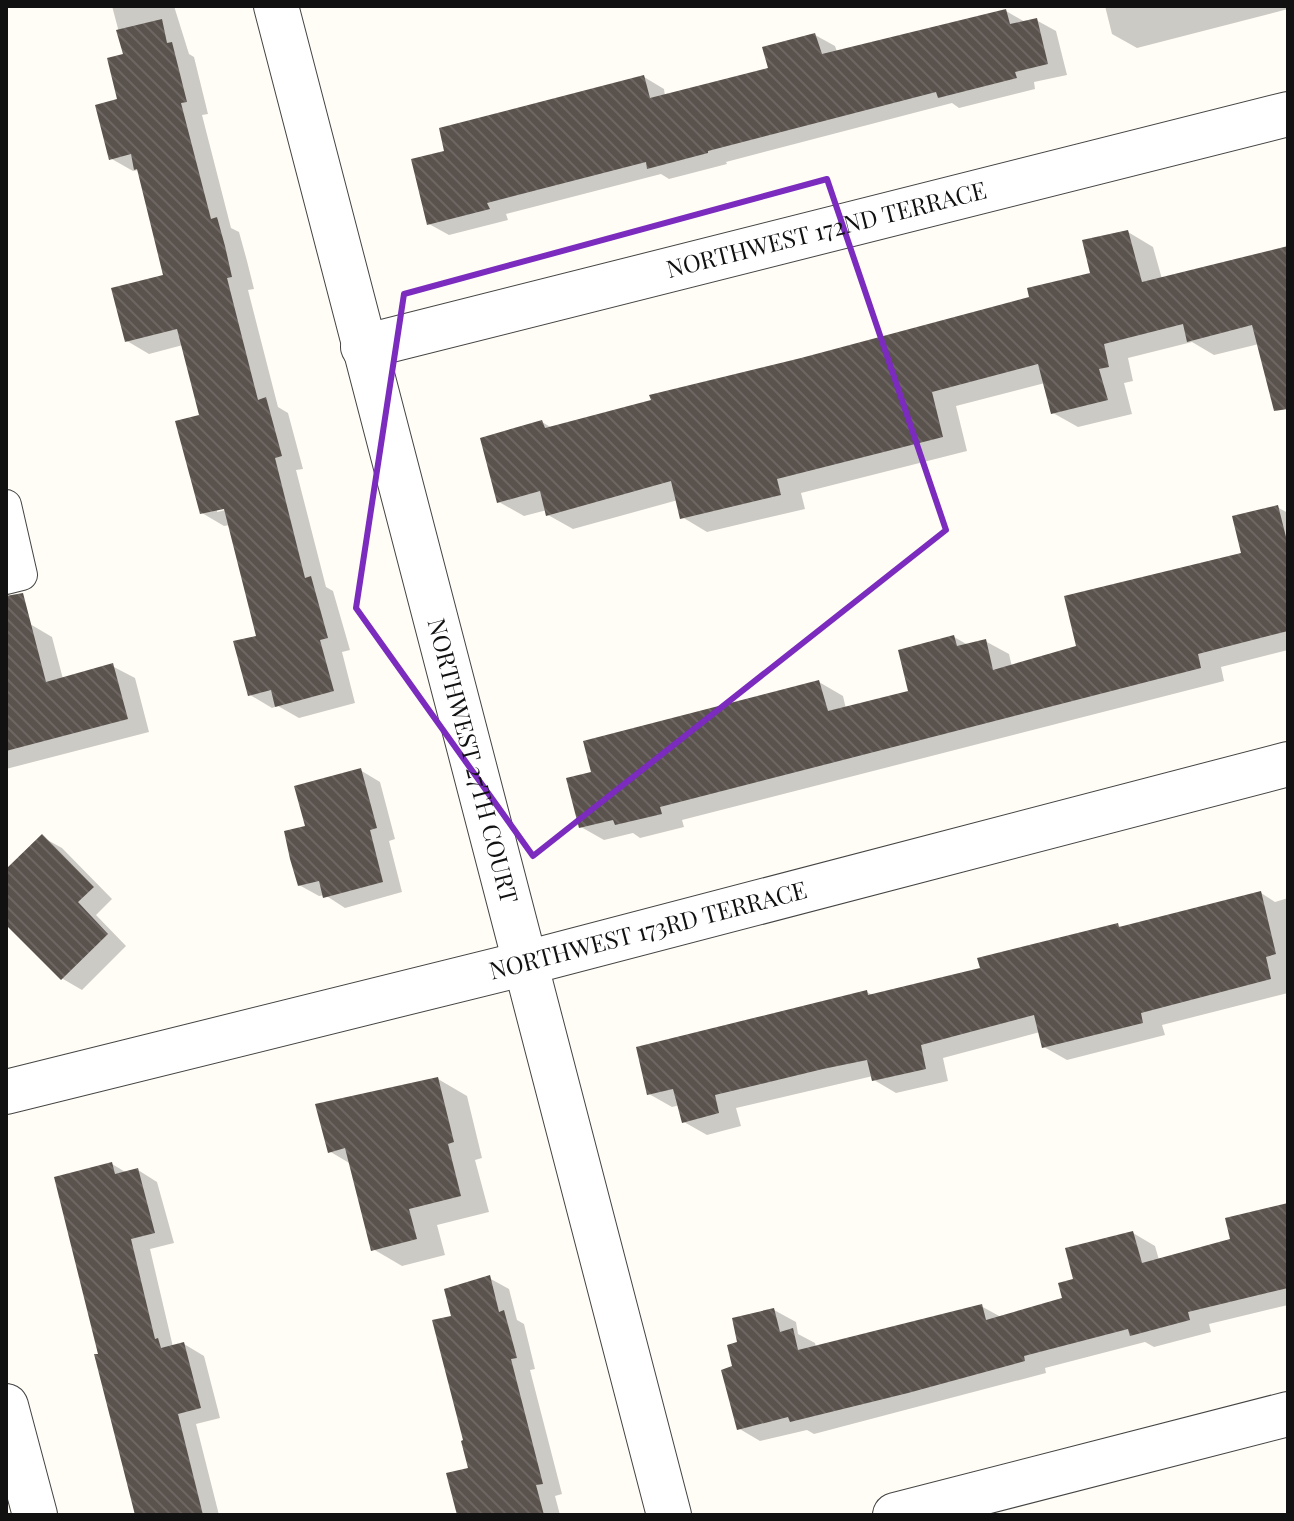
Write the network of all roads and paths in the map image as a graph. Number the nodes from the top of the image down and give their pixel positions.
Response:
1 (276, 6) edge
2 (1288, 114) edge
3 (363, 347) junction
4 (6, 505) edge
5 (6, 579) edge
6 (1288, 764) edge
7 (526, 963) junction
8 (6, 1092) edge
9 (6, 1406) edge
10 (1288, 1414) edge
11 (35, 1515) edge
12 (669, 1515) edge
13 (895, 1515) edge

1 - 3 street, NORTHWEST 27TH COURT
2 - 3 street, NORTHWEST 172ND TERRACE
3 - 7 street, NORTHWEST 27TH COURT
4 - 5 lane
6 - 7 street, NORTHWEST 173RD TERRACE
7 - 8 street, NORTHWEST 173RD TERRACE
7 - 12 street, NORTHWEST 27TH COURT
9 - 11 street
10 - 13 street

